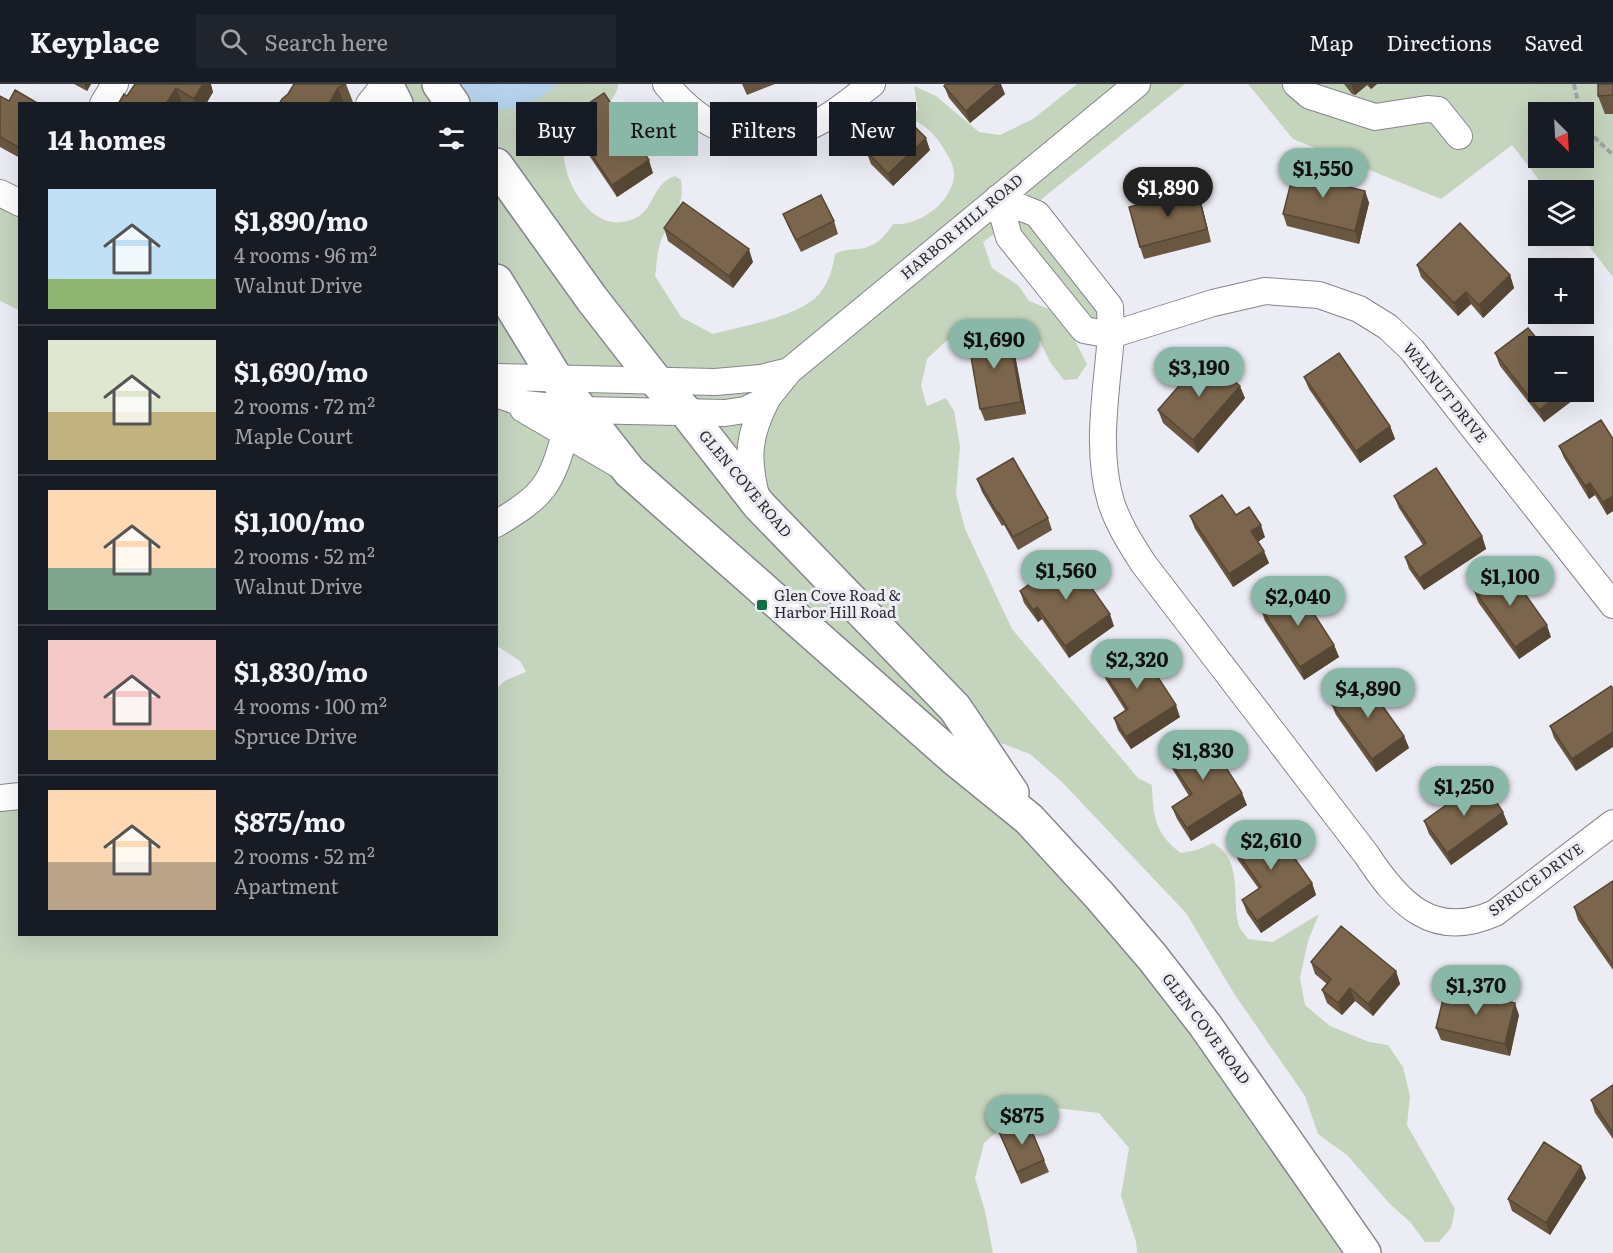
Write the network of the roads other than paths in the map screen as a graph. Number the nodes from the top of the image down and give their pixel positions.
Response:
1 (115, 84) edge
2 (386, 84) edge
3 (439, 84) edge
4 (666, 84) edge
5 (872, 84) edge
6 (1137, 84) edge
7 (1296, 84) edge
8 (104, 102) edge
9 (371, 102) edge
10 (395, 102) edge
11 (452, 102) edge
12 (1460, 136) dead end
13 (498, 168) edge
14 (0, 193) edge
15 (998, 198) junction
16 (18, 202) edge
17 (498, 284) edge
18 (1111, 335) junction
19 (789, 371) junction
20 (498, 377) edge
21 (555, 377) junction
22 (655, 380) junction
23 (498, 395) edge
24 (768, 396) junction
25 (687, 413) junction
26 (573, 422) junction
27 (759, 505) junction
28 (498, 523) edge
29 (1609, 592) edge
30 (18, 796) edge
31 (0, 798) edge
32 (1029, 819) junction
33 (1613, 823) edge
34 (1364, 1253) edge

1 - 8 street
2 - 9 street
2 - 10 main road
3 - 11 main road
4 - 5 street
6 - 15 street, HARBOR HILL ROAD
7 - 12 street
13 - 22 main road, GLEN COVE ROAD
14 - 16 street
15 - 18 street
15 - 18 street, SPRUCE DRIVE
15 - 19 street, HARBOR HILL ROAD
17 - 21 main road, GLEN COVE ROAD
18 - 29 street, WALNUT DRIVE
18 - 33 street, SPRUCE DRIVE
19 - 22 street, HARBOR HILL ROAD
19 - 24 street, HARBOR HILL ROAD
20 - 21 street, HARBOR HILL ROAD
21 - 22 street, HARBOR HILL ROAD
21 - 26 main road, GLEN COVE ROAD
22 - 25 main road, GLEN COVE ROAD
23 - 26 street, HARBOR HILL ROAD
24 - 25 street, HARBOR HILL ROAD
24 - 27 street
25 - 26 street, HARBOR HILL ROAD
25 - 27 main road, GLEN COVE ROAD
26 - 28 street
26 - 32 main road, GLEN COVE ROAD
27 - 32 main road, GLEN COVE ROAD
30 - 31 street
32 - 34 main road, GLEN COVE ROAD

